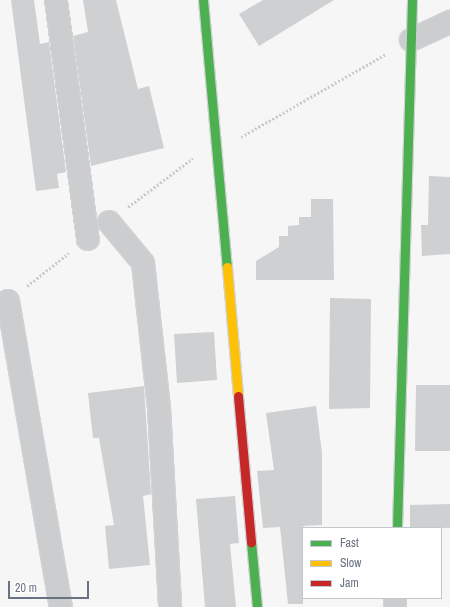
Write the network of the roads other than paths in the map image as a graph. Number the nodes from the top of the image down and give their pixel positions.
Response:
1 (56, 0) edge
2 (203, 0) edge
3 (412, 0) edge
4 (450, 22) edge
5 (411, 40) junction
6 (109, 222) dead end
7 (88, 239) dead end
8 (0, 306) edge
9 (397, 527) edge
10 (61, 607) edge
11 (170, 607) edge
12 (257, 607) edge

1 - 7 street
2 - 12 street
3 - 5 street
4 - 5 street
5 - 9 street
6 - 11 street
8 - 10 street

